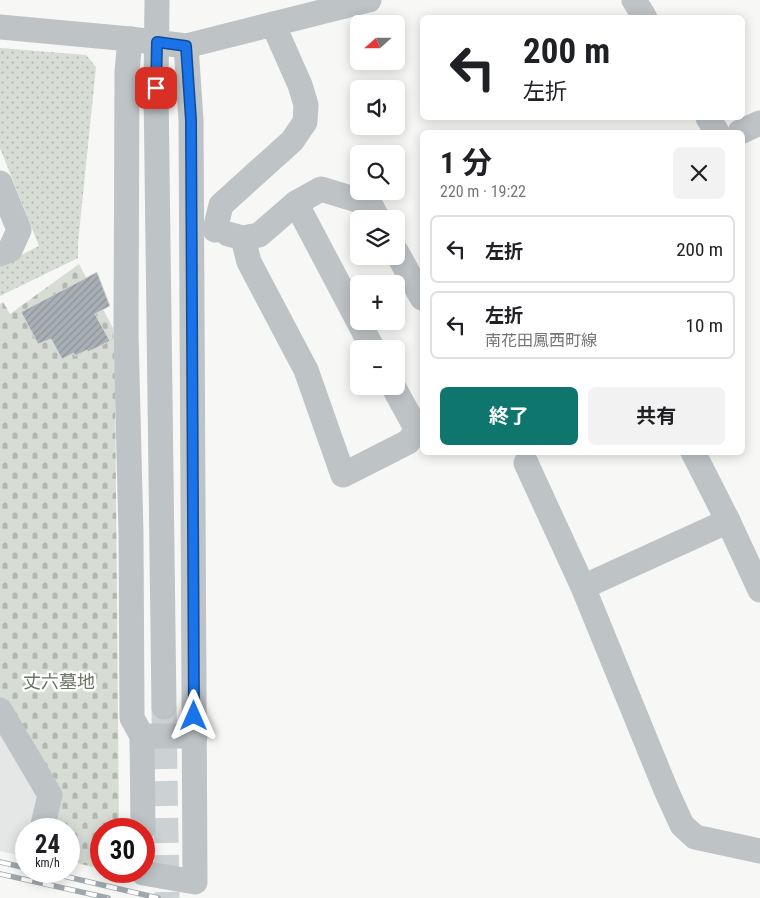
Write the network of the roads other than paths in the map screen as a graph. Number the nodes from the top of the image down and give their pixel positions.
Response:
1 (157, 0) edge
2 (369, 0) edge
3 (634, 0) edge
4 (643, 15) edge
5 (273, 24) junction
6 (0, 27) edge
7 (130, 39) junction
8 (157, 42) junction
9 (186, 46) junction
10 (760, 124) edge
11 (745, 130) edge
12 (0, 182) edge
13 (296, 203) junction
14 (373, 210) edge
15 (203, 228) junction
16 (243, 238) junction
17 (0, 254) edge
18 (404, 265) edge
19 (420, 294) edge
20 (369, 340) edge
21 (400, 395) edge
22 (420, 428) edge
23 (695, 455) edge
24 (526, 463) dead end
25 (728, 521) junction
26 (583, 587) junction
27 (760, 590) edge
28 (164, 707) tunnel mouth
29 (0, 710) edge
30 (142, 736) junction
31 (195, 736) junction
32 (45, 818) edge
33 (143, 818) edge
34 (760, 851) edge
35 (155, 874) edge

1 - 8 street
2 - 5 street
3 - 4 street
5 - 9 street
5 - 15 street
6 - 7 street
7 - 8 street
7 - 30 street
8 - 9 street
8 - 28 street
9 - 15 street
10 - 11 street
12 - 17 street
13 - 14 street
13 - 16 street
13 - 20 street
15 - 16 street
15 - 31 street
16 - 22 street
18 - 19 street
21 - 22 street
23 - 25 street
24 - 26 street
25 - 26 street
25 - 27 street
26 - 34 street
29 - 32 street
30 - 31 street
30 - 33 street
31 - 35 street

